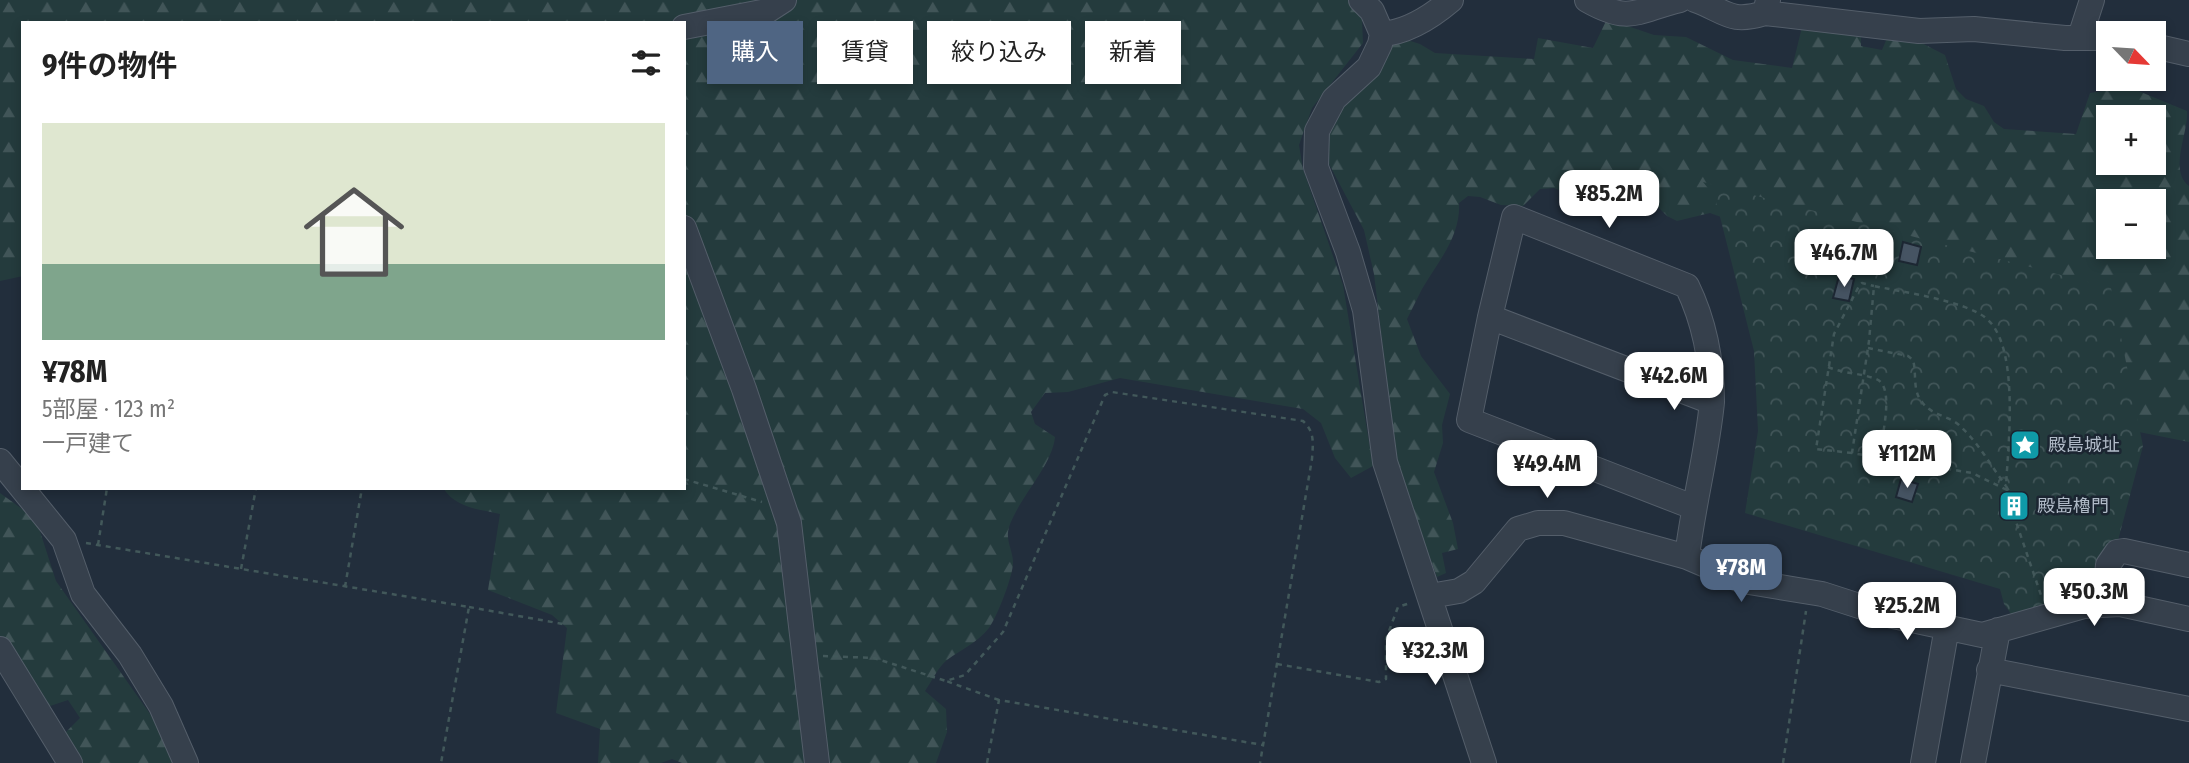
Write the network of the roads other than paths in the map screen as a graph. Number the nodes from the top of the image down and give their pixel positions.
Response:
1 (784, 0) edge
2 (1361, 0) edge
3 (1451, 0) edge
4 (1587, 0) edge
5 (1680, 0) edge
6 (1695, 0) edge
7 (2092, 0) edge
8 (1766, 6) edge
9 (686, 27) edge
10 (1382, 34) junction
11 (2080, 37) junction
12 (2096, 38) edge
13 (2166, 49) edge
14 (2189, 54) edge
15 (686, 233) edge
16 (1490, 317) junction
17 (1712, 402) junction
18 (0, 461) edge
19 (21, 487) edge
20 (23, 490) edge
21 (1693, 507) junction
22 (1687, 557) junction
23 (2189, 565) edge
24 (1430, 596) junction
25 (2104, 605) junction
26 (2189, 619) edge
27 (1947, 627) junction
28 (1998, 630) junction
29 (0, 649) edge
30 (1989, 670) junction
31 (2189, 709) edge
32 (70, 763) edge
33 (186, 763) edge
34 (817, 763) edge
35 (1484, 763) edge
36 (1923, 763) edge
37 (1973, 763) edge

1 - 9 street
2 - 10 street
3 - 10 street
4 - 5 street
6 - 8 street
7 - 11 street
8 - 11 street
10 - 24 street
11 - 12 street
13 - 14 street
15 - 34 street
16 - 17 street
16 - 17 street
16 - 21 street
17 - 21 street
18 - 19 street
20 - 33 street
21 - 22 street
22 - 24 street
22 - 27 street
23 - 25 street
24 - 35 street
25 - 26 street
25 - 28 street
27 - 28 street
27 - 36 street
28 - 30 street
29 - 32 street
30 - 31 street
30 - 37 street

